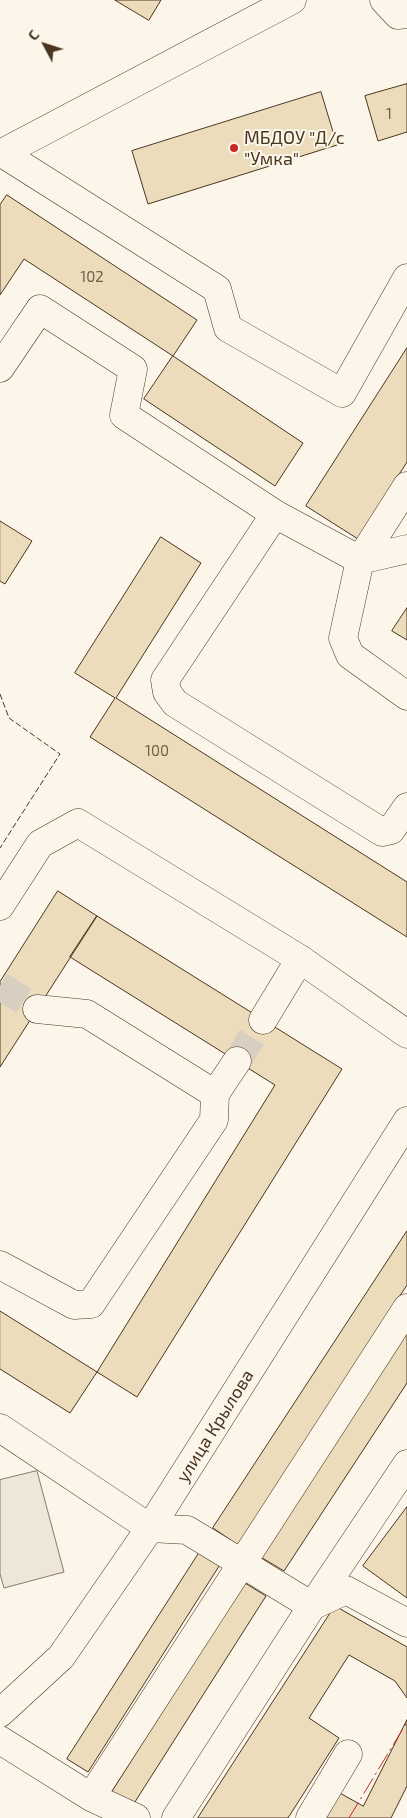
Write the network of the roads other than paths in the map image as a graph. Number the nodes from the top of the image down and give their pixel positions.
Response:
1 (292, 0) edge
2 (384, 0) edge
3 (407, 14) edge
4 (1, 154) edge
5 (407, 278) edge
6 (0, 368) edge
7 (407, 486) edge
8 (276, 514) junction
9 (407, 549) edge
10 (360, 560) junction
11 (407, 696) edge
12 (407, 807) edge
13 (0, 906) edge
14 (300, 959) junction
15 (37, 1010) tunnel mouth
16 (263, 1020) tunnel mouth
17 (407, 1034) edge
18 (237, 1061) tunnel mouth
19 (215, 1094) junction
20 (407, 1121) edge
21 (0, 1265) edge
22 (407, 1308) edge
23 (0, 1428) edge
24 (407, 1464) edge
25 (150, 1528) junction
26 (242, 1563) junction
27 (312, 1606) junction
28 (407, 1623) edge
29 (0, 1713) edge
30 (0, 1740) edge
31 (348, 1754) dead end
32 (91, 1797) junction
33 (136, 1818) edge
34 (176, 1818) edge
35 (310, 1818) edge

1 - 4 street
2 - 3 street
4 - 5 street
6 - 8 street
7 - 10 street
8 - 10 street
8 - 12 street
9 - 10 street
10 - 11 street
13 - 14 street
14 - 16 street
14 - 17 street
15 - 19 street
18 - 19 street
19 - 21 street
20 - 25 street, улица Крылова
22 - 26 street
23 - 25 street
24 - 27 street
25 - 26 street
25 - 29 street, улица Крылова
26 - 27 street
26 - 32 street
27 - 28 street
27 - 34 street
30 - 32 street
31 - 35 street
32 - 33 street

